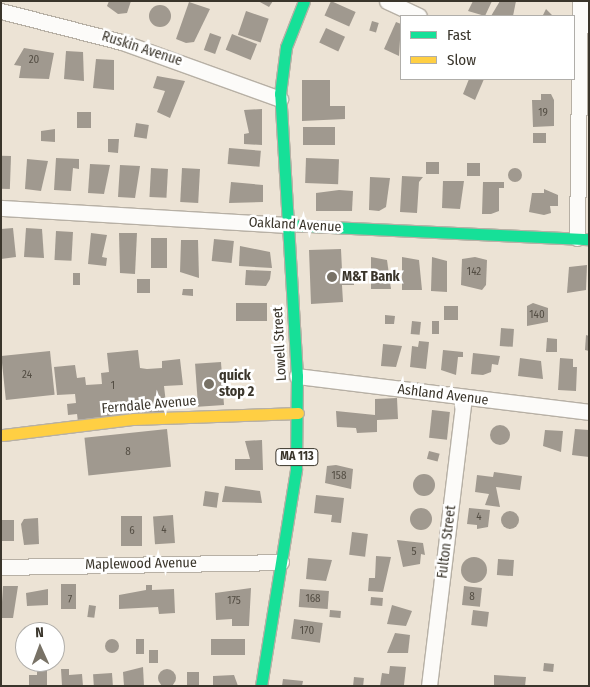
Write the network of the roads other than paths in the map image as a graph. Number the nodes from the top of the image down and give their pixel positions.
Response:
1 (304, 1) edge
2 (387, 1) edge
3 (580, 1) edge
4 (1, 11) edge
5 (416, 15) edge
6 (575, 58) edge
7 (573, 81) edge
8 (280, 99) junction
9 (1, 208) edge
10 (288, 225) junction
11 (583, 238) edge
12 (297, 376) junction
13 (464, 397) junction
14 (589, 412) edge
15 (298, 413) junction
16 (3, 435) dead end
17 (281, 562) junction
18 (1, 567) edge
19 (262, 686) edge
20 (429, 686) edge

1 - 8 main road, Lowell Street / MA 113
2 - 5 street
3 - 6 street
4 - 8 street, Ruskin Avenue
7 - 11 street
8 - 10 main road, Lowell Street / MA 113
9 - 10 street, Oakland Avenue
10 - 11 main road, Oakland Avenue
10 - 12 main road, Lowell Street / MA 113
12 - 13 street, Ashland Avenue
12 - 15 main road, Lowell Street / MA 113
13 - 14 street, Ashland Avenue
13 - 20 street, Fulton Street
15 - 16 main road, Ferndale Avenue
15 - 17 main road, Lowell Street / MA 113
17 - 18 street, Maplewood Avenue
17 - 19 main road, Lowell Street / MA 113

